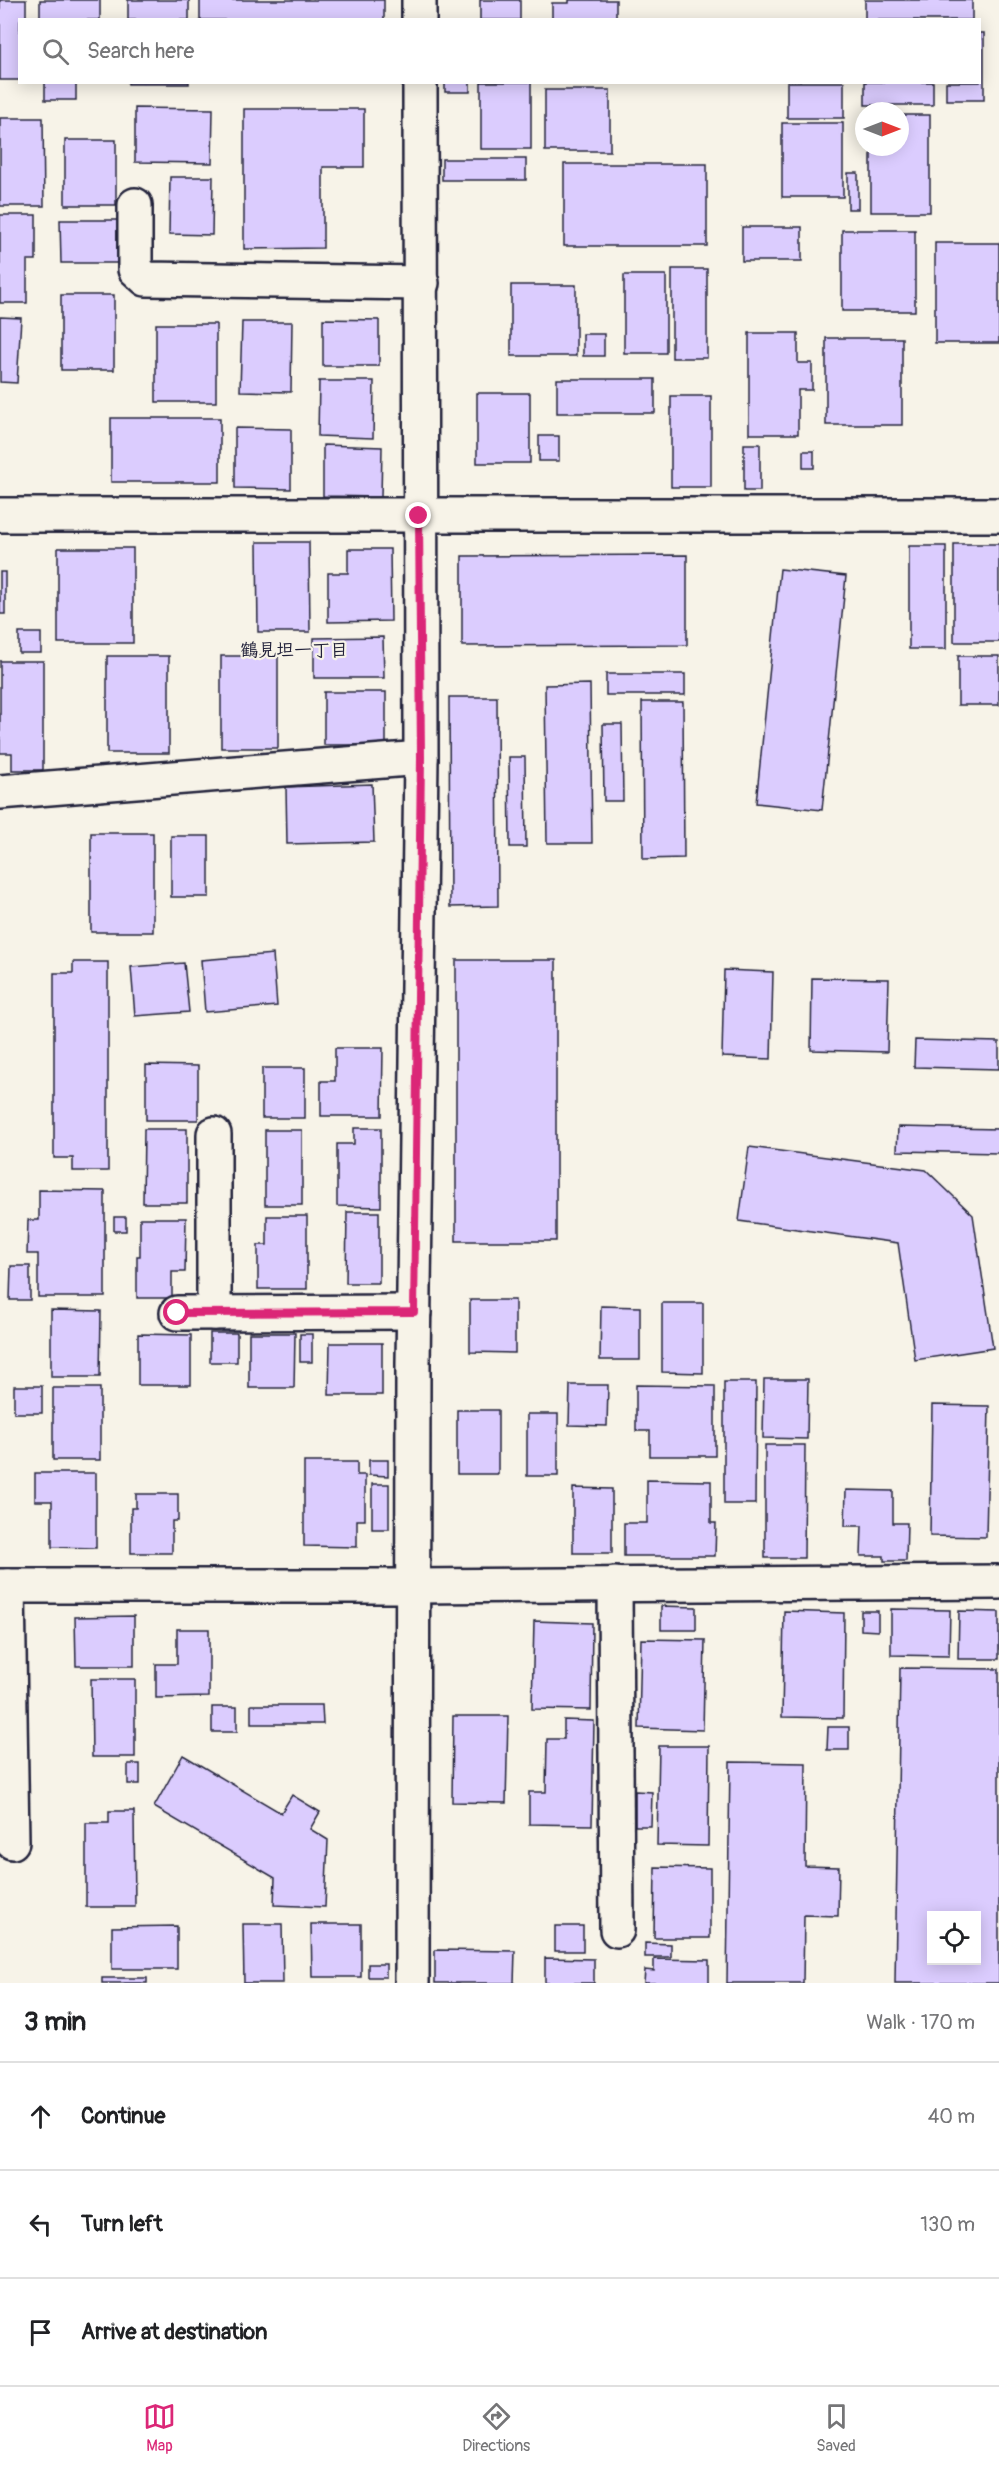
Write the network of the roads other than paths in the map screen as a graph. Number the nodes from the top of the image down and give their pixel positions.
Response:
1 (419, 0) edge
2 (419, 18) edge
3 (420, 84) edge
4 (135, 205) dead end
5 (422, 283) junction
6 (0, 515) edge
7 (999, 515) edge
8 (419, 516) junction
9 (421, 758) junction
10 (0, 792) edge
11 (214, 1134) dead end
12 (414, 1312) junction
13 (177, 1313) dead end
14 (214, 1313) junction
15 (999, 1582) edge
16 (615, 1584) junction
17 (4, 1586) edge
18 (412, 1586) junction
19 (12, 1842) dead end
20 (617, 1930) dead end
21 (412, 1983) edge

1 - 2 street
3 - 5 street
4 - 5 street
5 - 8 street
6 - 8 street
7 - 8 street
8 - 9 street
9 - 10 street
9 - 12 street
11 - 14 street
12 - 14 street
12 - 18 street
13 - 14 street
15 - 16 street
16 - 18 street
16 - 20 street
17 - 18 street
17 - 19 street
18 - 21 street

